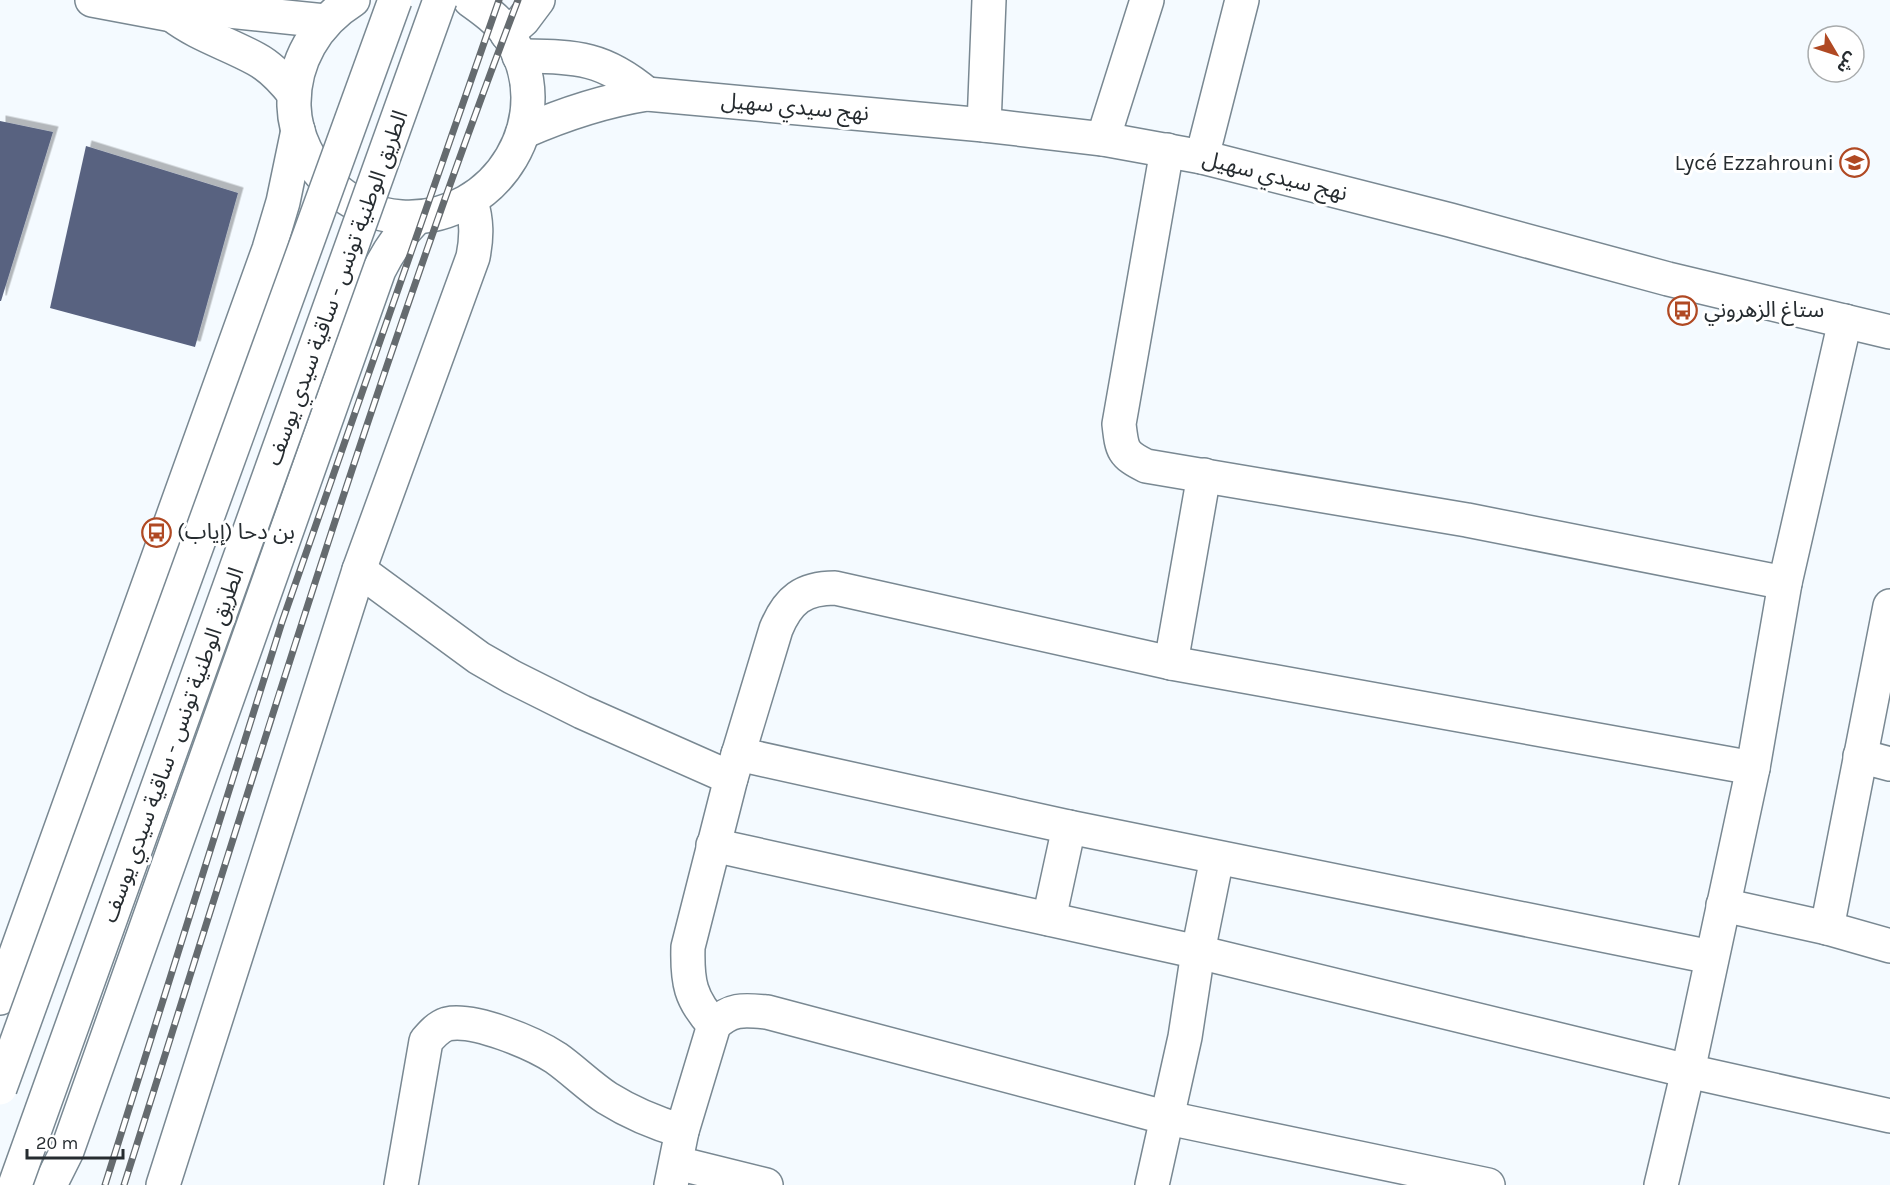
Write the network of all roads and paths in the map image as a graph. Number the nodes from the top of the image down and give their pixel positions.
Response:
1 (92, 0) edge
2 (394, 0) edge
3 (440, 0) edge
4 (538, 0) edge
5 (989, 0) edge
6 (1147, 0) edge
7 (1242, 0) edge
8 (340, 8) edge
9 (172, 15) junction
10 (495, 21) edge
11 (294, 94) junction
12 (647, 94) junction
13 (984, 125) junction
14 (298, 130) junction
15 (523, 132) junction
16 (1103, 139) junction
17 (1167, 150) junction
18 (1202, 156) junction
19 (471, 201) junction
20 (416, 218) junction
21 (1845, 321) junction
22 (1890, 333) edge
23 (1204, 476) junction
24 (359, 570) junction
25 (1785, 583) junction
26 (1890, 606) edge
27 (1171, 663) junction
28 (1875, 760) edge
29 (735, 766) junction
30 (1753, 768) junction
31 (1069, 827) junction
32 (713, 845) junction
33 (1217, 858) junction
34 (1723, 905) junction
35 (30, 913) junction
36 (1049, 920) junction
37 (1827, 928) junction
38 (0, 939) edge
39 (1890, 946) edge
40 (1198, 952) junction
41 (1711, 957) junction
42 (0, 998) edge
43 (714, 1025) junction
44 (1688, 1071) junction
45 (0, 1088) edge
46 (1890, 1116) edge
47 (1168, 1118) junction
48 (682, 1131) junction
49 (674, 1174) edge
50 (15, 1185) edge
51 (50, 1185) edge
52 (163, 1185) edge
53 (401, 1185) edge
54 (766, 1185) edge
55 (1152, 1185) edge
56 (1488, 1185) edge
57 (1661, 1185) edge

1 - 9 main road
2 - 45 main road, الطريق الوطنية تونس - ساقية سيدي يوسف, bridge
3 - 50 main road, الطريق الوطنية تونس - ساقية سيدي يوسف, bridge
4 - 10 main road
5 - 13 main road
6 - 16 main road
7 - 18 main road
8 - 9 main road
8 - 11 main road
9 - 11 main road
10 - 12 main road
10 - 15 main road
11 - 14 main road
12 - 13 main road, نهج سيدي سهيل
12 - 15 main road, نهج سيدي سهيل
13 - 16 main road, نهج سيدي سهيل
14 - 20 main road
14 - 35 main road
15 - 19 main road
16 - 17 main road, نهج سيدي سهيل
17 - 18 main road, نهج سيدي سهيل
17 - 23 main road
18 - 21 main road, نهج سيدي سهيل
19 - 20 main road
19 - 24 main road
20 - 51 main road
21 - 22 main road, نهج سيدي سهيل
21 - 25 main road
23 - 25 main road
23 - 27 main road
24 - 29 main road
24 - 52 main road
25 - 30 main road
26 - 28 main road
27 - 29 main road
27 - 30 main road
28 - 37 main road
29 - 31 main road
29 - 32 main road
30 - 34 main road
31 - 33 main road
31 - 36 main road
32 - 36 main road
32 - 43 main road
33 - 40 main road
33 - 41 main road
34 - 37 main road
34 - 41 main road
35 - 38 main road
35 - 42 main road
36 - 40 main road
37 - 39 main road
40 - 44 main road
40 - 47 main road
41 - 44 main road
43 - 47 main road
43 - 48 main road
44 - 46 main road
44 - 57 main road
47 - 55 main road
47 - 56 main road
48 - 49 main road
48 - 53 main road
49 - 54 main road

